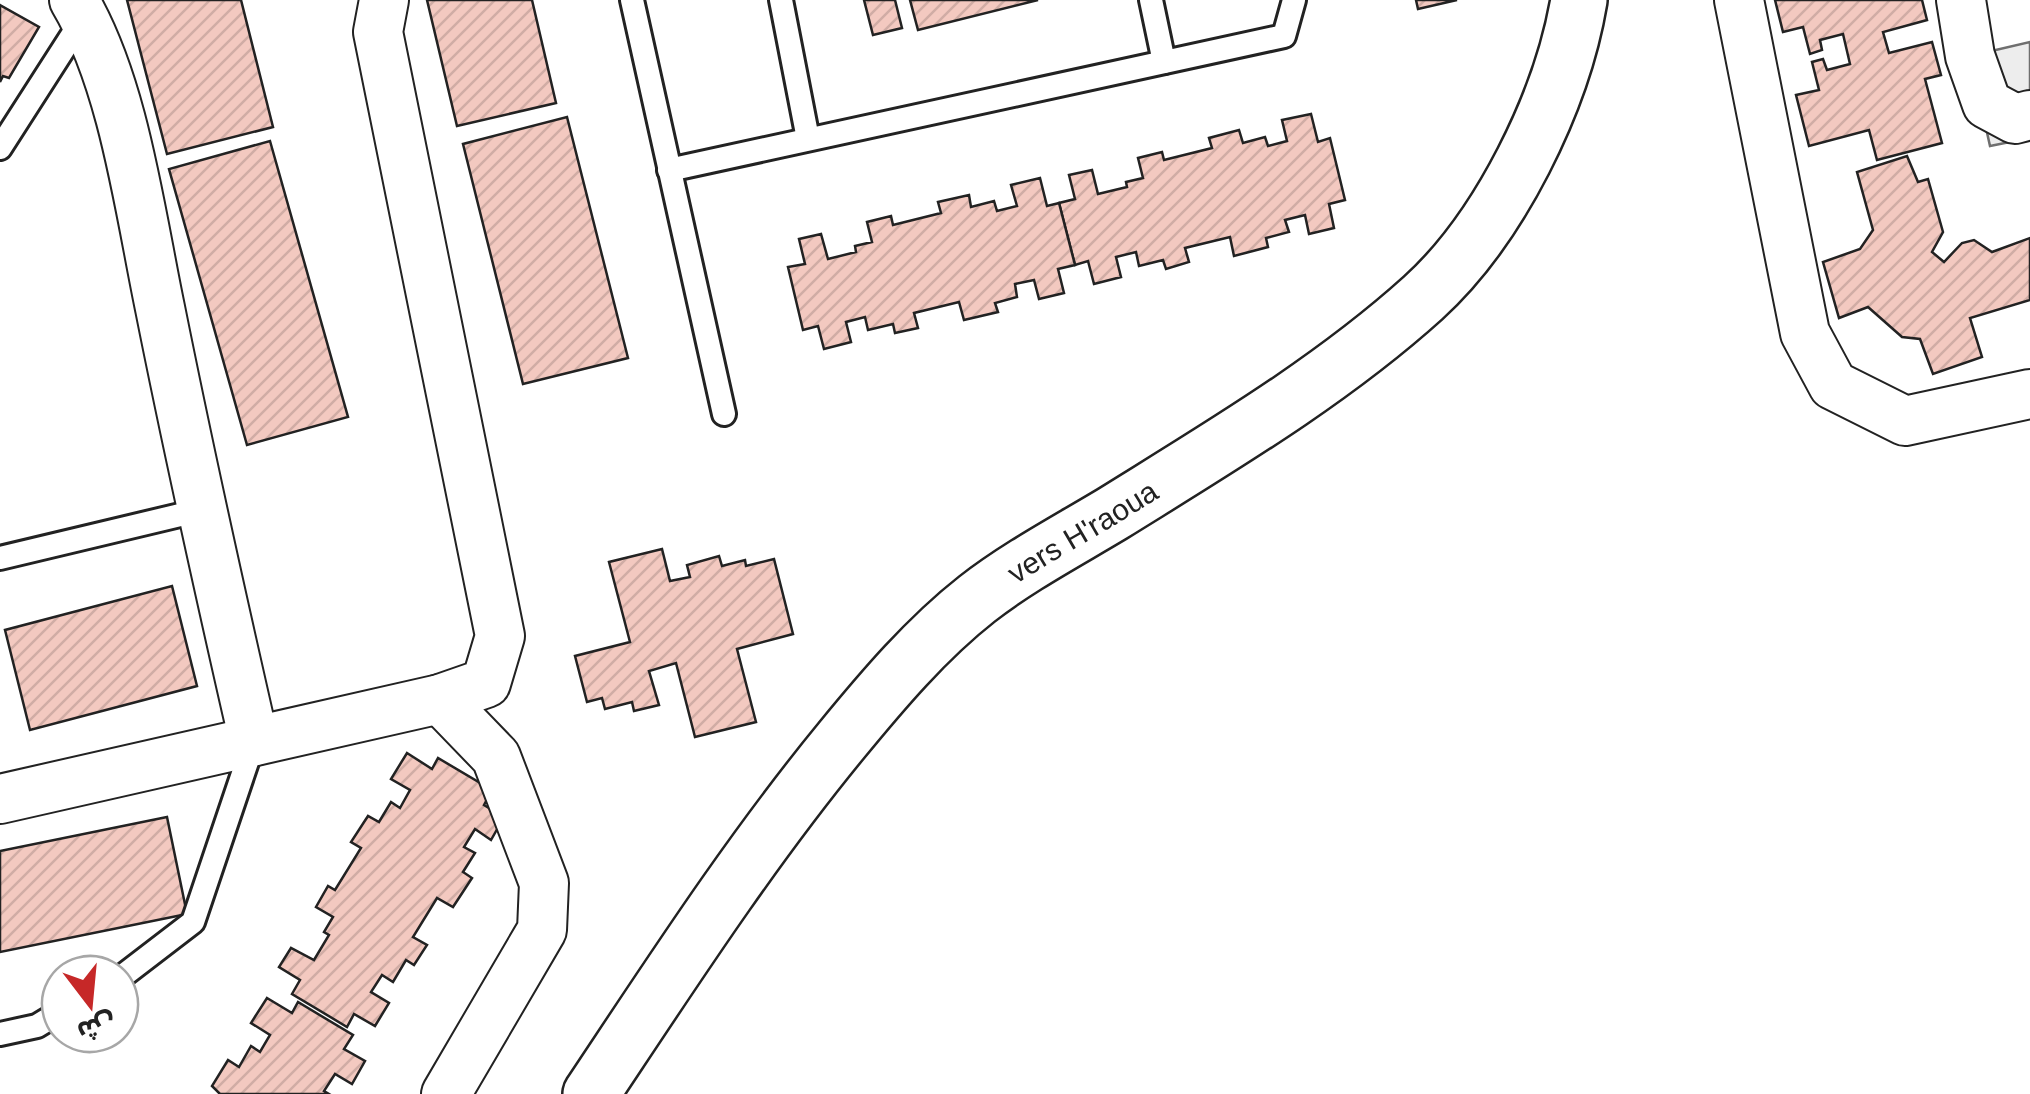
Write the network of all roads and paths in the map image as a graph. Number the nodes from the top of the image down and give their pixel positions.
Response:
1 (384, 0) edge
2 (632, 0) edge
3 (781, 0) edge
4 (1150, 0) edge
5 (1294, 0) edge
6 (1579, 0) edge
7 (1739, 0) edge
8 (1961, 0) edge
9 (79, 8) edge
10 (1164, 62) junction
11 (2030, 116) edge
12 (808, 139) junction
13 (0, 148) edge
14 (670, 170) junction
15 (2030, 394) edge
16 (724, 414) dead end
17 (201, 510) junction
18 (0, 558) edge
19 (440, 700) junction
20 (254, 741) junction
21 (0, 799) edge
22 (140, 963) edge
23 (40, 1024) edge
24 (0, 1034) edge
25 (446, 1094) edge
26 (590, 1094) edge

1 - 19 street
2 - 14 lane
3 - 12 lane
4 - 10 lane
5 - 10 lane
6 - 26 street, vers H'raoua
7 - 15 street
8 - 11 street
9 - 13 lane
9 - 17 street
10 - 12 lane
12 - 14 lane
14 - 16 lane
17 - 18 lane
17 - 20 street
19 - 20 street
19 - 25 street
20 - 21 street
20 - 22 lane
23 - 24 lane

